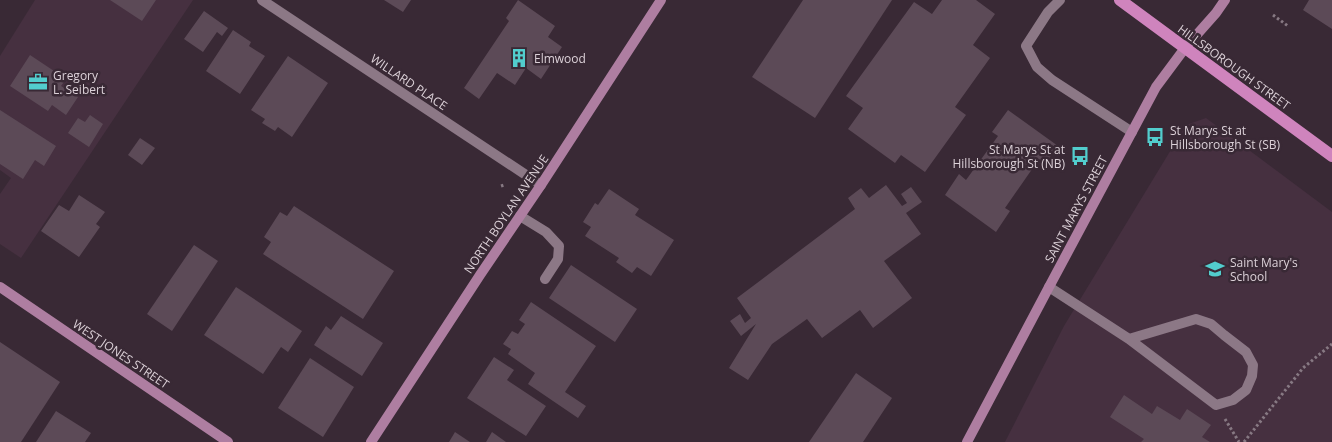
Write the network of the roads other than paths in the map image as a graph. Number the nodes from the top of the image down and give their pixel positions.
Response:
1 (262, 0) edge
2 (660, 0) edge
3 (1060, 0) edge
4 (1120, 0) edge
5 (1225, 0) edge
6 (1185, 48) junction
7 (1132, 132) junction
8 (1332, 156) edge
9 (541, 186) junction
10 (520, 216) junction
11 (544, 279) dead end
12 (1049, 286) junction
13 (0, 287) edge
14 (1129, 339) junction
15 (228, 442) edge
16 (371, 442) edge
17 (967, 442) edge

1 - 9 street, WILLARD PLACE
2 - 9 street, NORTH BOYLAN AVENUE
3 - 7 street
4 - 6 main road, HILLSBOROUGH STREET
5 - 6 street, SAINT MARYS STREET
6 - 7 street, SAINT MARYS STREET
6 - 8 main road, HILLSBOROUGH STREET
7 - 12 street, SAINT MARYS STREET
9 - 10 street, NORTH BOYLAN AVENUE
10 - 11 street
10 - 16 street, NORTH BOYLAN AVENUE
12 - 14 street
12 - 17 street, SAINT MARYS STREET
13 - 15 street, WEST JONES STREET
14 - 14 street

